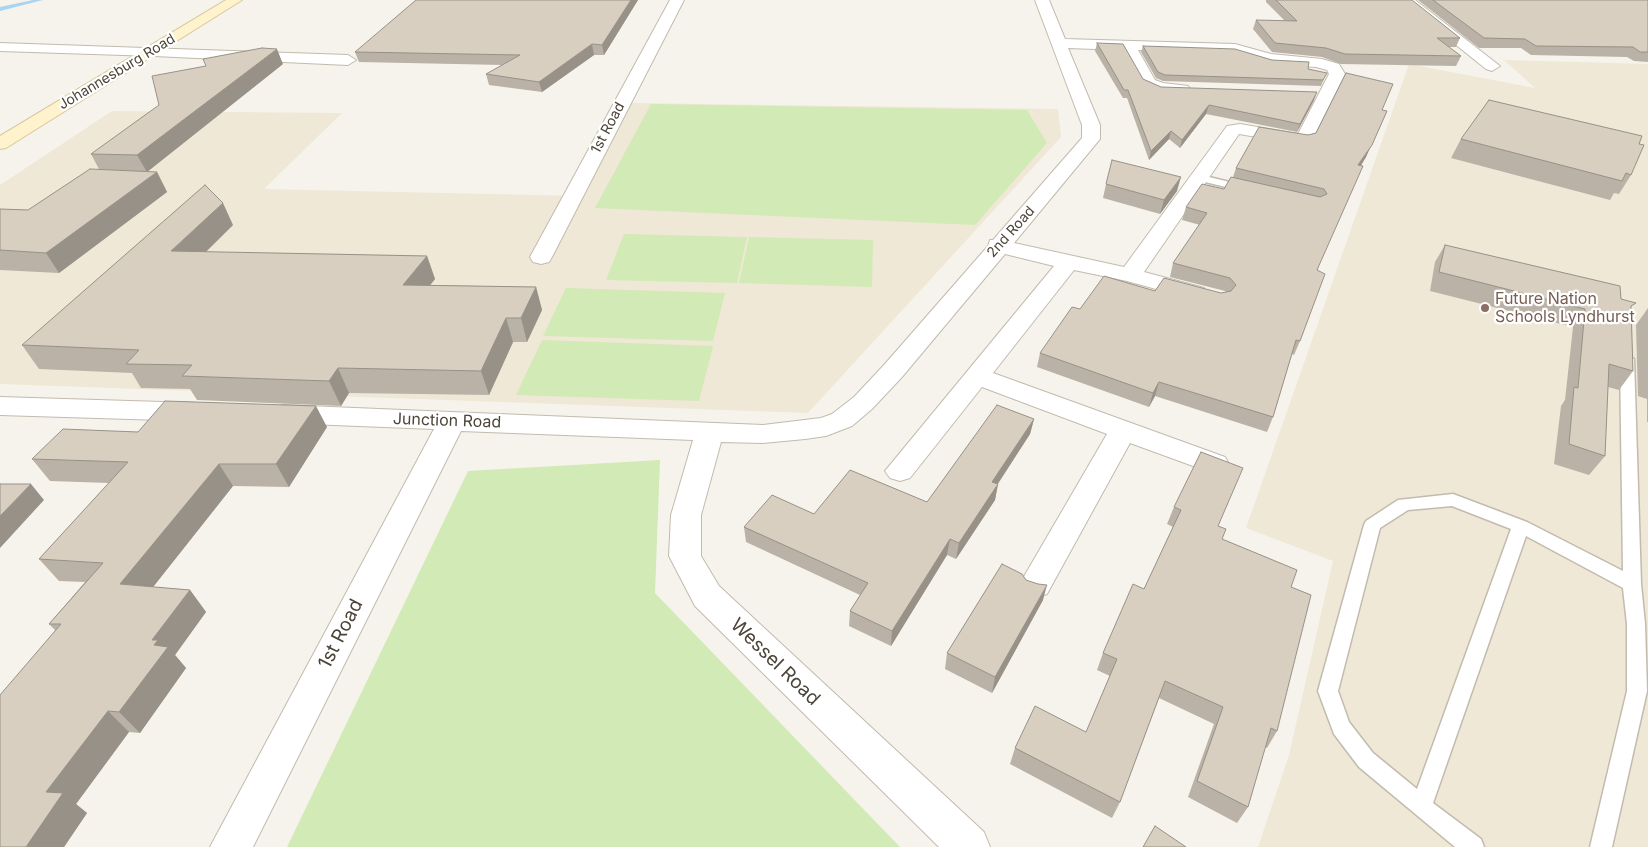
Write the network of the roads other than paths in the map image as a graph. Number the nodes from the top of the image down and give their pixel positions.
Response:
1 (234, 0) edge
2 (677, 0) edge
3 (1042, 0) edge
4 (1407, 0) edge
5 (1058, 43) junction
6 (1127, 45) junction
7 (0, 47) edge
8 (154, 51) junction
9 (348, 60) dead end
10 (1492, 66) dead end
11 (1198, 89) edge
12 (1306, 92) edge
13 (1326, 93) junction
14 (0, 144) edge
15 (1201, 178) junction
16 (1258, 192) edge
17 (998, 246) junction
18 (541, 257) dead end
19 (1068, 263) junction
20 (1130, 275) junction
21 (1217, 298) edge
22 (1627, 345) edge
23 (977, 376) junction
24 (0, 406) edge
25 (221, 412) edge
26 (259, 414) edge
27 (452, 422) junction
28 (826, 427) joint
29 (710, 431) junction
30 (1123, 431) junction
31 (1214, 464) edge
32 (900, 471) dead end
33 (1521, 526) junction
34 (1632, 584) junction
35 (1035, 585) edge
36 (1421, 807) junction
37 (231, 847) edge
38 (969, 847) edge
39 (1473, 847) edge
40 (1601, 847) edge

1 - 8 main road, Johannesburg Road
2 - 18 street, 1st Road
3 - 5 street, 2nd Road
4 - 10 street
5 - 6 street
5 - 17 street, 2nd Road
6 - 11 street
6 - 13 street
7 - 8 street
8 - 9 street
8 - 14 main road, Johannesburg Road
12 - 13 street
13 - 15 street
15 - 16 lane
15 - 20 street
17 - 19 street
17 - 28 street, 2nd Road
19 - 20 street
19 - 23 street
20 - 21 street
22 - 34 lane
23 - 30 street
23 - 32 street
24 - 25 street
26 - 27 street, Junction Road
27 - 29 street, Junction Road
27 - 37 street, 1st Road
28 - 29 street, Junction Road
29 - 38 street, Wessel Road
30 - 31 street
30 - 35 street
33 - 34 lane
33 - 36 lane
33 - 36 lane
34 - 40 lane
36 - 39 lane

